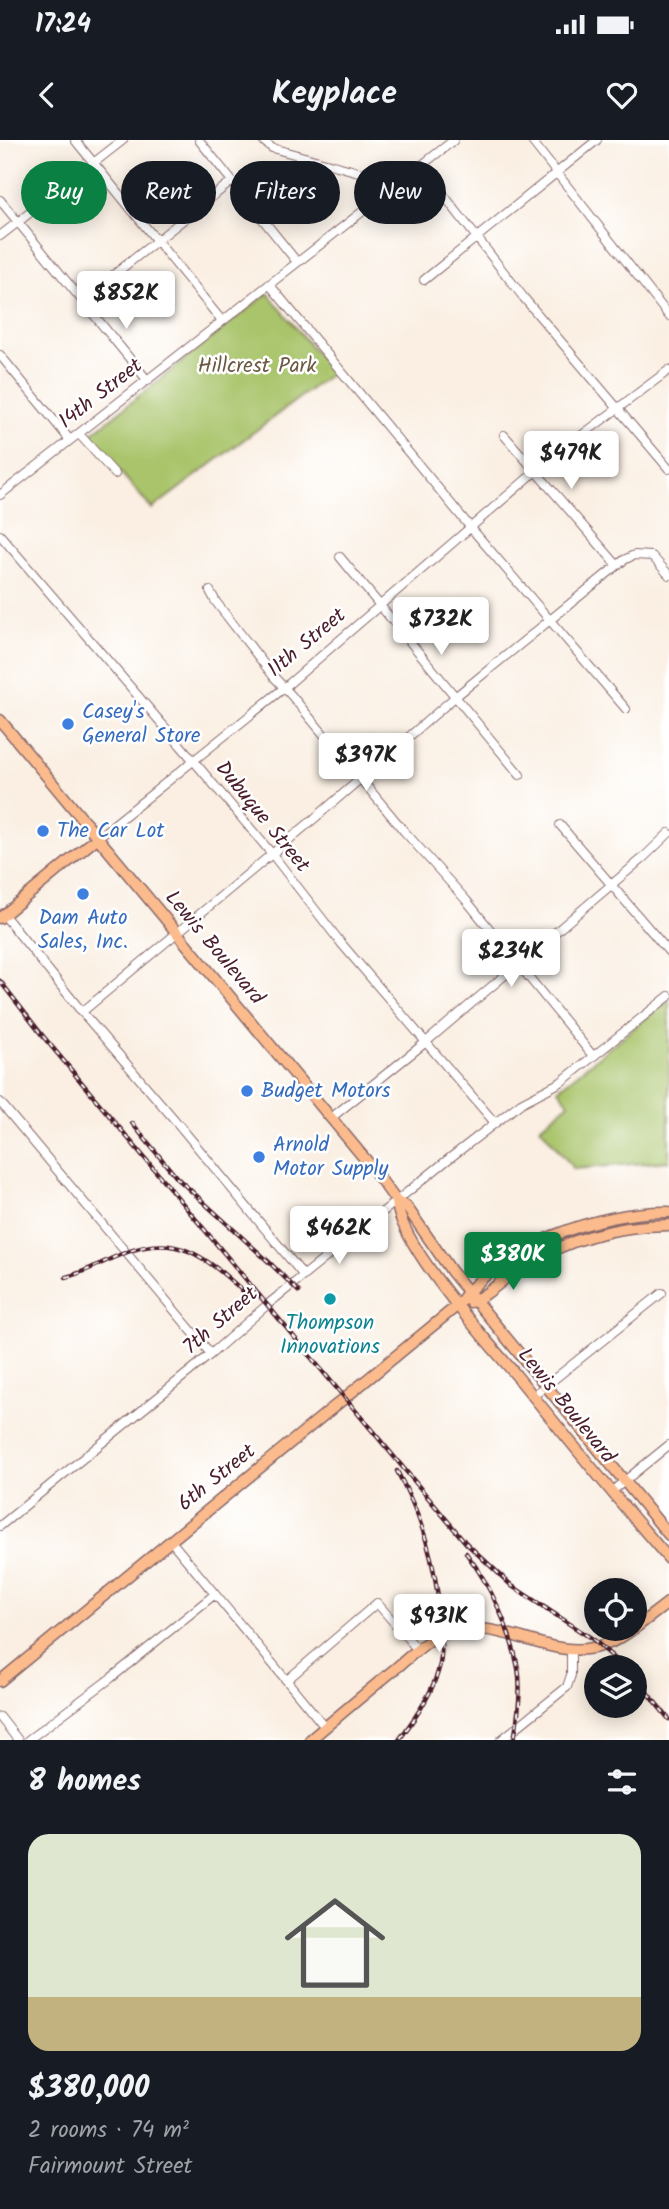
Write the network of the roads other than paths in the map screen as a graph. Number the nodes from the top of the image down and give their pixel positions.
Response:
1 (75, 140) edge
2 (123, 140) edge
3 (199, 140) edge
4 (262, 140) edge
5 (454, 140) edge
6 (531, 140) edge
7 (597, 140) edge
8 (92, 161) edge
9 (97, 161) edge
10 (427, 161) edge
11 (354, 171) edge
12 (558, 174) junction
13 (230, 179) edge
14 (107, 180) edge
15 (230, 183) edge
16 (446, 198) edge
17 (0, 200) edge
18 (354, 218) edge
19 (21, 219) edge
20 (17, 222) junction
21 (267, 224) edge
22 (0, 236) edge
23 (478, 238) junction
24 (156, 242) junction
25 (297, 262) junction
26 (424, 280) dead end
27 (269, 284) junction
28 (82, 299) junction
29 (669, 316) edge
30 (222, 321) junction
31 (0, 355) edge
32 (669, 370) edge
33 (148, 381) junction
34 (618, 409) junction
35 (79, 434) junction
36 (504, 435) dead end
37 (71, 440) junction
38 (669, 469) edge
39 (537, 472) junction
40 (115, 474) dead end
41 (0, 495) edge
42 (471, 528) junction
43 (0, 536) edge
44 (340, 556) dead end
45 (617, 565) junction
46 (669, 575) edge
47 (210, 591) dead end
48 (381, 606) junction
49 (550, 619) junction
50 (284, 688) junction
51 (455, 697) junction
52 (626, 709) dead end
53 (0, 720) edge
54 (193, 760) junction
55 (520, 775) dead end
56 (360, 779) junction
57 (560, 825) dead end
58 (669, 833) edge
59 (97, 838) junction
60 (272, 854) junction
61 (611, 885) junction
62 (2, 917) edge
63 (175, 934) junction
64 (669, 952) edge
65 (518, 964) junction
66 (669, 996) edge
67 (82, 1012) junction
68 (426, 1042) junction
69 (593, 1056) junction
70 (0, 1101) edge
71 (331, 1118) junction
72 (495, 1123) junction
73 (397, 1202) junction
74 (669, 1212) edge
75 (669, 1225) edge
76 (304, 1276) junction
77 (662, 1293) dead end
78 (472, 1295) junction
79 (458, 1305) junction
80 (211, 1354) junction
81 (545, 1386) junction
82 (533, 1396) junction
83 (669, 1445) edge
84 (624, 1481) junction
85 (611, 1492) junction
86 (0, 1526) edge
87 (669, 1535) edge
88 (171, 1541) junction
89 (669, 1559) edge
90 (215, 1594) junction
91 (669, 1602) edge
92 (647, 1619) edge
93 (615, 1641) edge
94 (418, 1650) junction
95 (571, 1650) junction
96 (0, 1681) edge
97 (288, 1681) junction
98 (0, 1717) edge
99 (325, 1727) junction
100 (18, 1740) edge
101 (28, 1740) edge
102 (310, 1740) edge
103 (501, 1740) edge

1 - 8 street
2 - 9 street
3 - 13 street
4 - 11 street
5 - 10 street, 14th Street
6 - 12 street
7 - 12 street
12 - 23 street
12 - 29 street
14 - 24 street
15 - 24 street
16 - 23 street
17 - 20 street
18 - 25 street, 14th Street
19 - 20 street
20 - 22 street
20 - 28 street
21 - 25 street
23 - 26 street
23 - 34 street
24 - 28 street
24 - 30 street
25 - 27 street, 14th Street
27 - 30 street, 14th Street
27 - 42 street
28 - 33 street
30 - 33 street, 14th Street
31 - 37 street
32 - 34 street, 11th Street
33 - 35 street, 14th Street
34 - 38 street
34 - 39 street, 11th Street
35 - 37 street, 14th Street
35 - 40 street
36 - 39 street
37 - 41 street, 14th Street
39 - 42 street, 11th Street
39 - 45 street
42 - 48 street, 11th Street
42 - 49 street
43 - 54 street, Dubuque Street
44 - 48 street
45 - 46 street
45 - 49 street
47 - 50 street
48 - 50 street, 11th Street
48 - 51 street
49 - 51 street
49 - 52 street
50 - 54 street, 11th Street
50 - 56 street
51 - 55 street
51 - 56 street
53 - 59 main road, Lewis Boulevard
54 - 59 street, 11th Street
54 - 60 street, Dubuque Street
56 - 60 street
56 - 65 street
57 - 61 street
58 - 61 street
59 - 62 main road, 11th Street
59 - 63 main road, Lewis Boulevard
60 - 63 street
60 - 68 street, Dubuque Street
61 - 64 street
61 - 65 street
62 - 67 street
63 - 67 street
63 - 71 main road, Lewis Boulevard
65 - 68 street
65 - 69 street
66 - 69 street, 7th Street
67 - 76 street
68 - 71 street
68 - 72 street, Dubuque Street
69 - 72 street, 7th Street
70 - 80 street
71 - 73 main road, Lewis Boulevard
72 - 73 street, 7th Street
73 - 76 street, 7th Street
73 - 78 main road, Lewis Boulevard
73 - 79 main road, Lewis Boulevard
74 - 78 main road
75 - 78 main road
76 - 80 street, 7th Street
77 - 81 street
78 - 79 main road, 6th Street
78 - 81 main road, Lewis Boulevard
79 - 82 main road, Lewis Boulevard
79 - 88 main road, 6th Street
80 - 86 street, 7th Street
81 - 82 street
81 - 84 main road, Lewis Boulevard
82 - 85 main road, Lewis Boulevard
83 - 84 street
84 - 85 street
84 - 87 main road, Lewis Boulevard
85 - 89 main road, Lewis Boulevard
88 - 90 street
88 - 96 main road, 6th Street
90 - 97 street
90 - 101 street
91 - 92 main road
93 - 95 main road
94 - 95 main road
94 - 97 street
94 - 99 main road
95 - 103 street
97 - 99 street
98 - 100 street
99 - 102 main road

